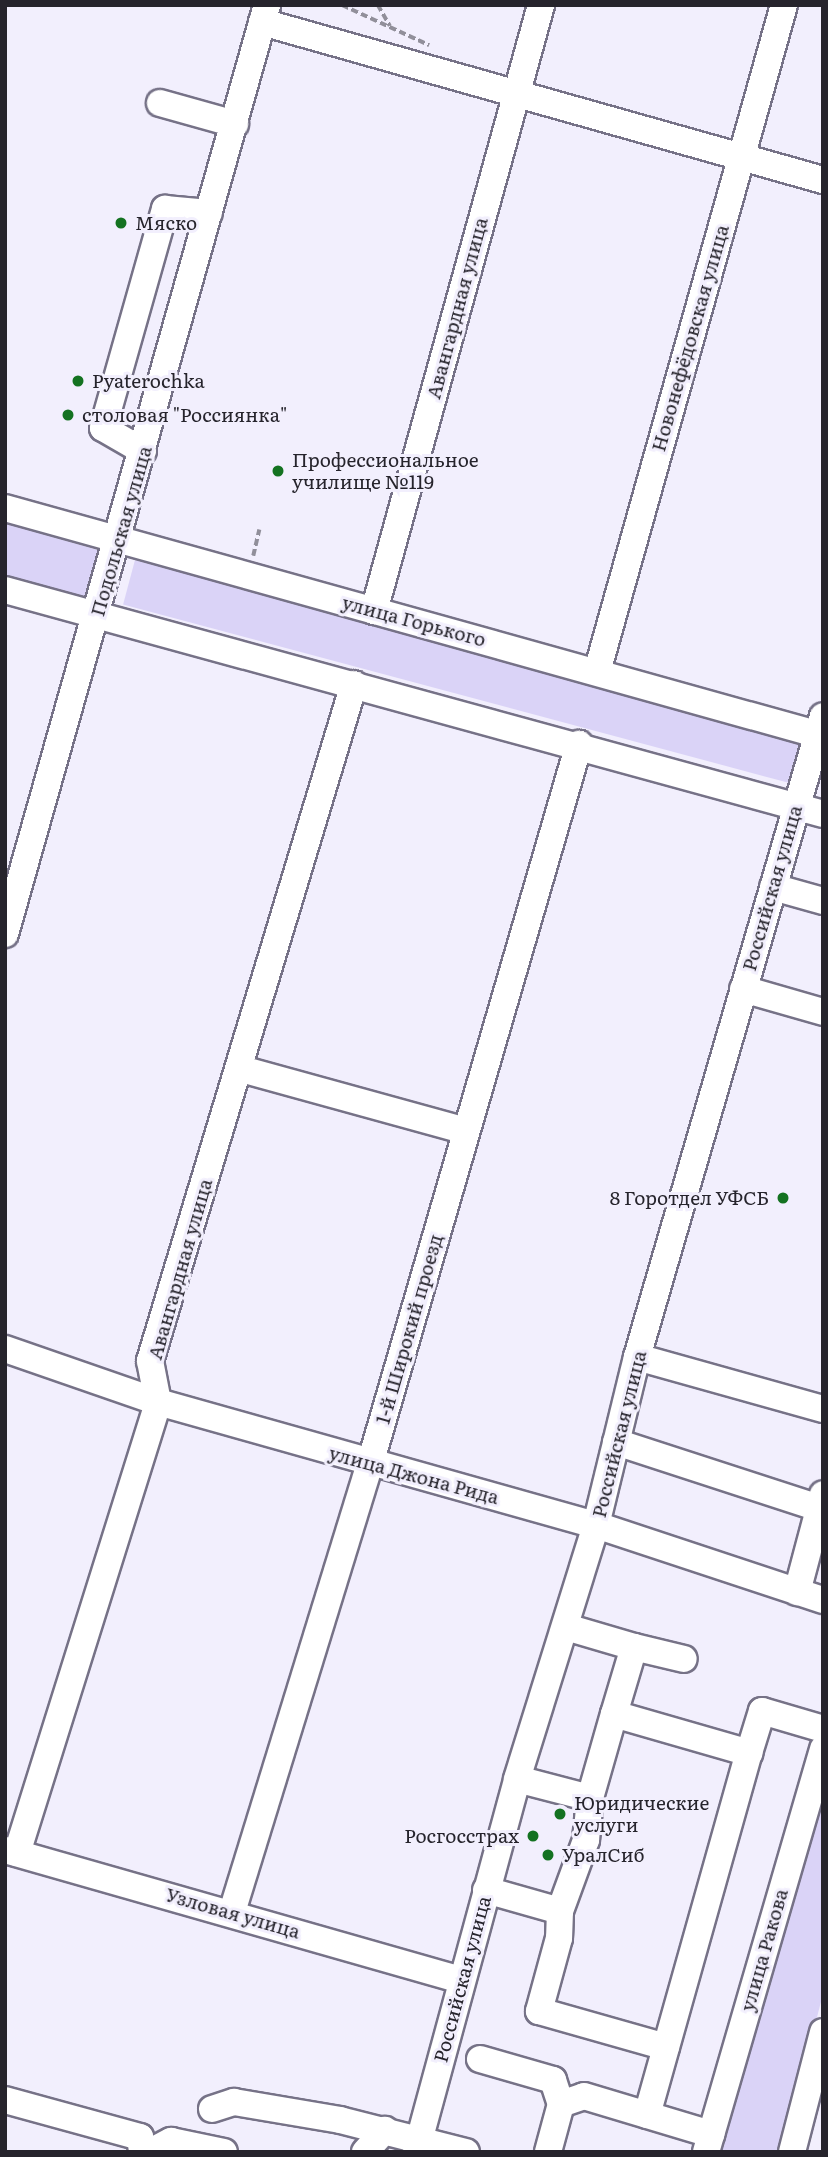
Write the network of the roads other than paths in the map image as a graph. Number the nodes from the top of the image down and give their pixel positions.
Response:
1 (541, 5) edge
2 (783, 5) edge
3 (265, 13) edge
4 (516, 94) junction
5 (160, 103) dead end
6 (235, 124) junction
7 (740, 156) junction
8 (823, 180) edge
9 (209, 213) junction
10 (143, 451) junction
11 (5, 508) edge
12 (118, 539) junction
13 (5, 590) edge
14 (374, 611) junction
15 (98, 614) junction
16 (597, 671) junction
17 (354, 684) junction
18 (821, 729) edge
19 (579, 744) junction
20 (796, 806) junction
21 (823, 814) edge
22 (773, 887) junction
23 (823, 901) edge
24 (7, 921) edge
25 (743, 989) junction
26 (823, 1012) edge
27 (241, 1069) junction
28 (466, 1131) junction
29 (5, 1349) edge
30 (637, 1357) junction
31 (158, 1402) junction
32 (823, 1409) edge
33 (616, 1442) junction
34 (370, 1464) junction
35 (821, 1501) edge
36 (596, 1525) junction
37 (797, 1592) junction
38 (823, 1600) edge
39 (566, 1627) junction
40 (634, 1647) junction
41 (684, 1659) dead end
42 (614, 1714) junction
43 (823, 1729) edge
44 (823, 1749) edge
45 (749, 1753) junction
46 (517, 1779) junction
47 (590, 1798) junction
48 (11, 1852) edge
49 (486, 1890) junction
50 (560, 1911) junction
51 (232, 1912) junction
52 (461, 1980) junction
53 (823, 2032) edge
54 (666, 2047) junction
55 (480, 2059) dead end
56 (5, 2100) edge
57 (561, 2104) junction
58 (212, 2109) dead end
59 (647, 2115) junction
60 (385, 2130) junction
61 (708, 2143) edge
62 (418, 2145) edge
63 (142, 2152) edge
64 (150, 2152) edge
65 (224, 2152) edge
66 (365, 2152) edge
67 (466, 2152) edge
68 (548, 2152) edge
69 (792, 2152) edge

1 - 4 street, Авангардная улица
2 - 7 street, Новонефёдовская улица
3 - 4 street
3 - 6 street, Подольская улица
4 - 7 street
4 - 14 street, Авангардная улица
5 - 6 street
6 - 9 street, Подольская улица
7 - 8 street
7 - 16 street, Новонефёдовская улица
9 - 10 street, Подольская улица
9 - 10 street
10 - 12 street, Подольская улица
11 - 12 street, улица Горького
12 - 14 street, улица Горького
12 - 15 street, Подольская улица
13 - 15 street
14 - 16 street, улица Горького
15 - 17 street
15 - 24 street, Подольская улица
16 - 18 street, улица Горького
17 - 19 street
17 - 27 street, Авангардная улица
18 - 20 street, Российская улица
19 - 20 street
19 - 28 street, 1-й Широкий проезд
20 - 21 street
20 - 22 street, Российская улица
22 - 23 street
22 - 25 street, Российская улица
25 - 26 street
25 - 30 street, Российская улица
27 - 28 street
27 - 31 street, Авангардная улица
28 - 34 street, 1-й Широкий проезд
29 - 31 street, улица Джона Рида
30 - 32 street
30 - 33 street, Российская улица
31 - 34 street, улица Джона Рида
31 - 48 street, Авангардная улица
33 - 35 street
33 - 36 street, Российская улица
34 - 36 street, улица Джона Рида
34 - 51 street, 1-й Широкий проезд
35 - 37 street
36 - 37 street, улица Джона Рида
36 - 39 street, Российская улица
37 - 38 street, улица Джона Рида
39 - 40 street
39 - 46 street, Российская улица
40 - 41 street
40 - 42 street
42 - 45 street
42 - 47 street
43 - 45 street
44 - 61 street, улица Ракова
45 - 54 street
46 - 47 street
46 - 49 street, Российская улица
47 - 50 street
48 - 51 street, Узловая улица
49 - 50 street
49 - 52 street, Российская улица
50 - 54 street
51 - 52 street, Узловая улица
52 - 62 street, Российская улица
53 - 69 street
54 - 59 street
55 - 57 street
56 - 63 street
57 - 59 street
57 - 68 street
58 - 60 street
59 - 61 street
60 - 62 street
60 - 66 street
62 - 67 street
64 - 65 street

